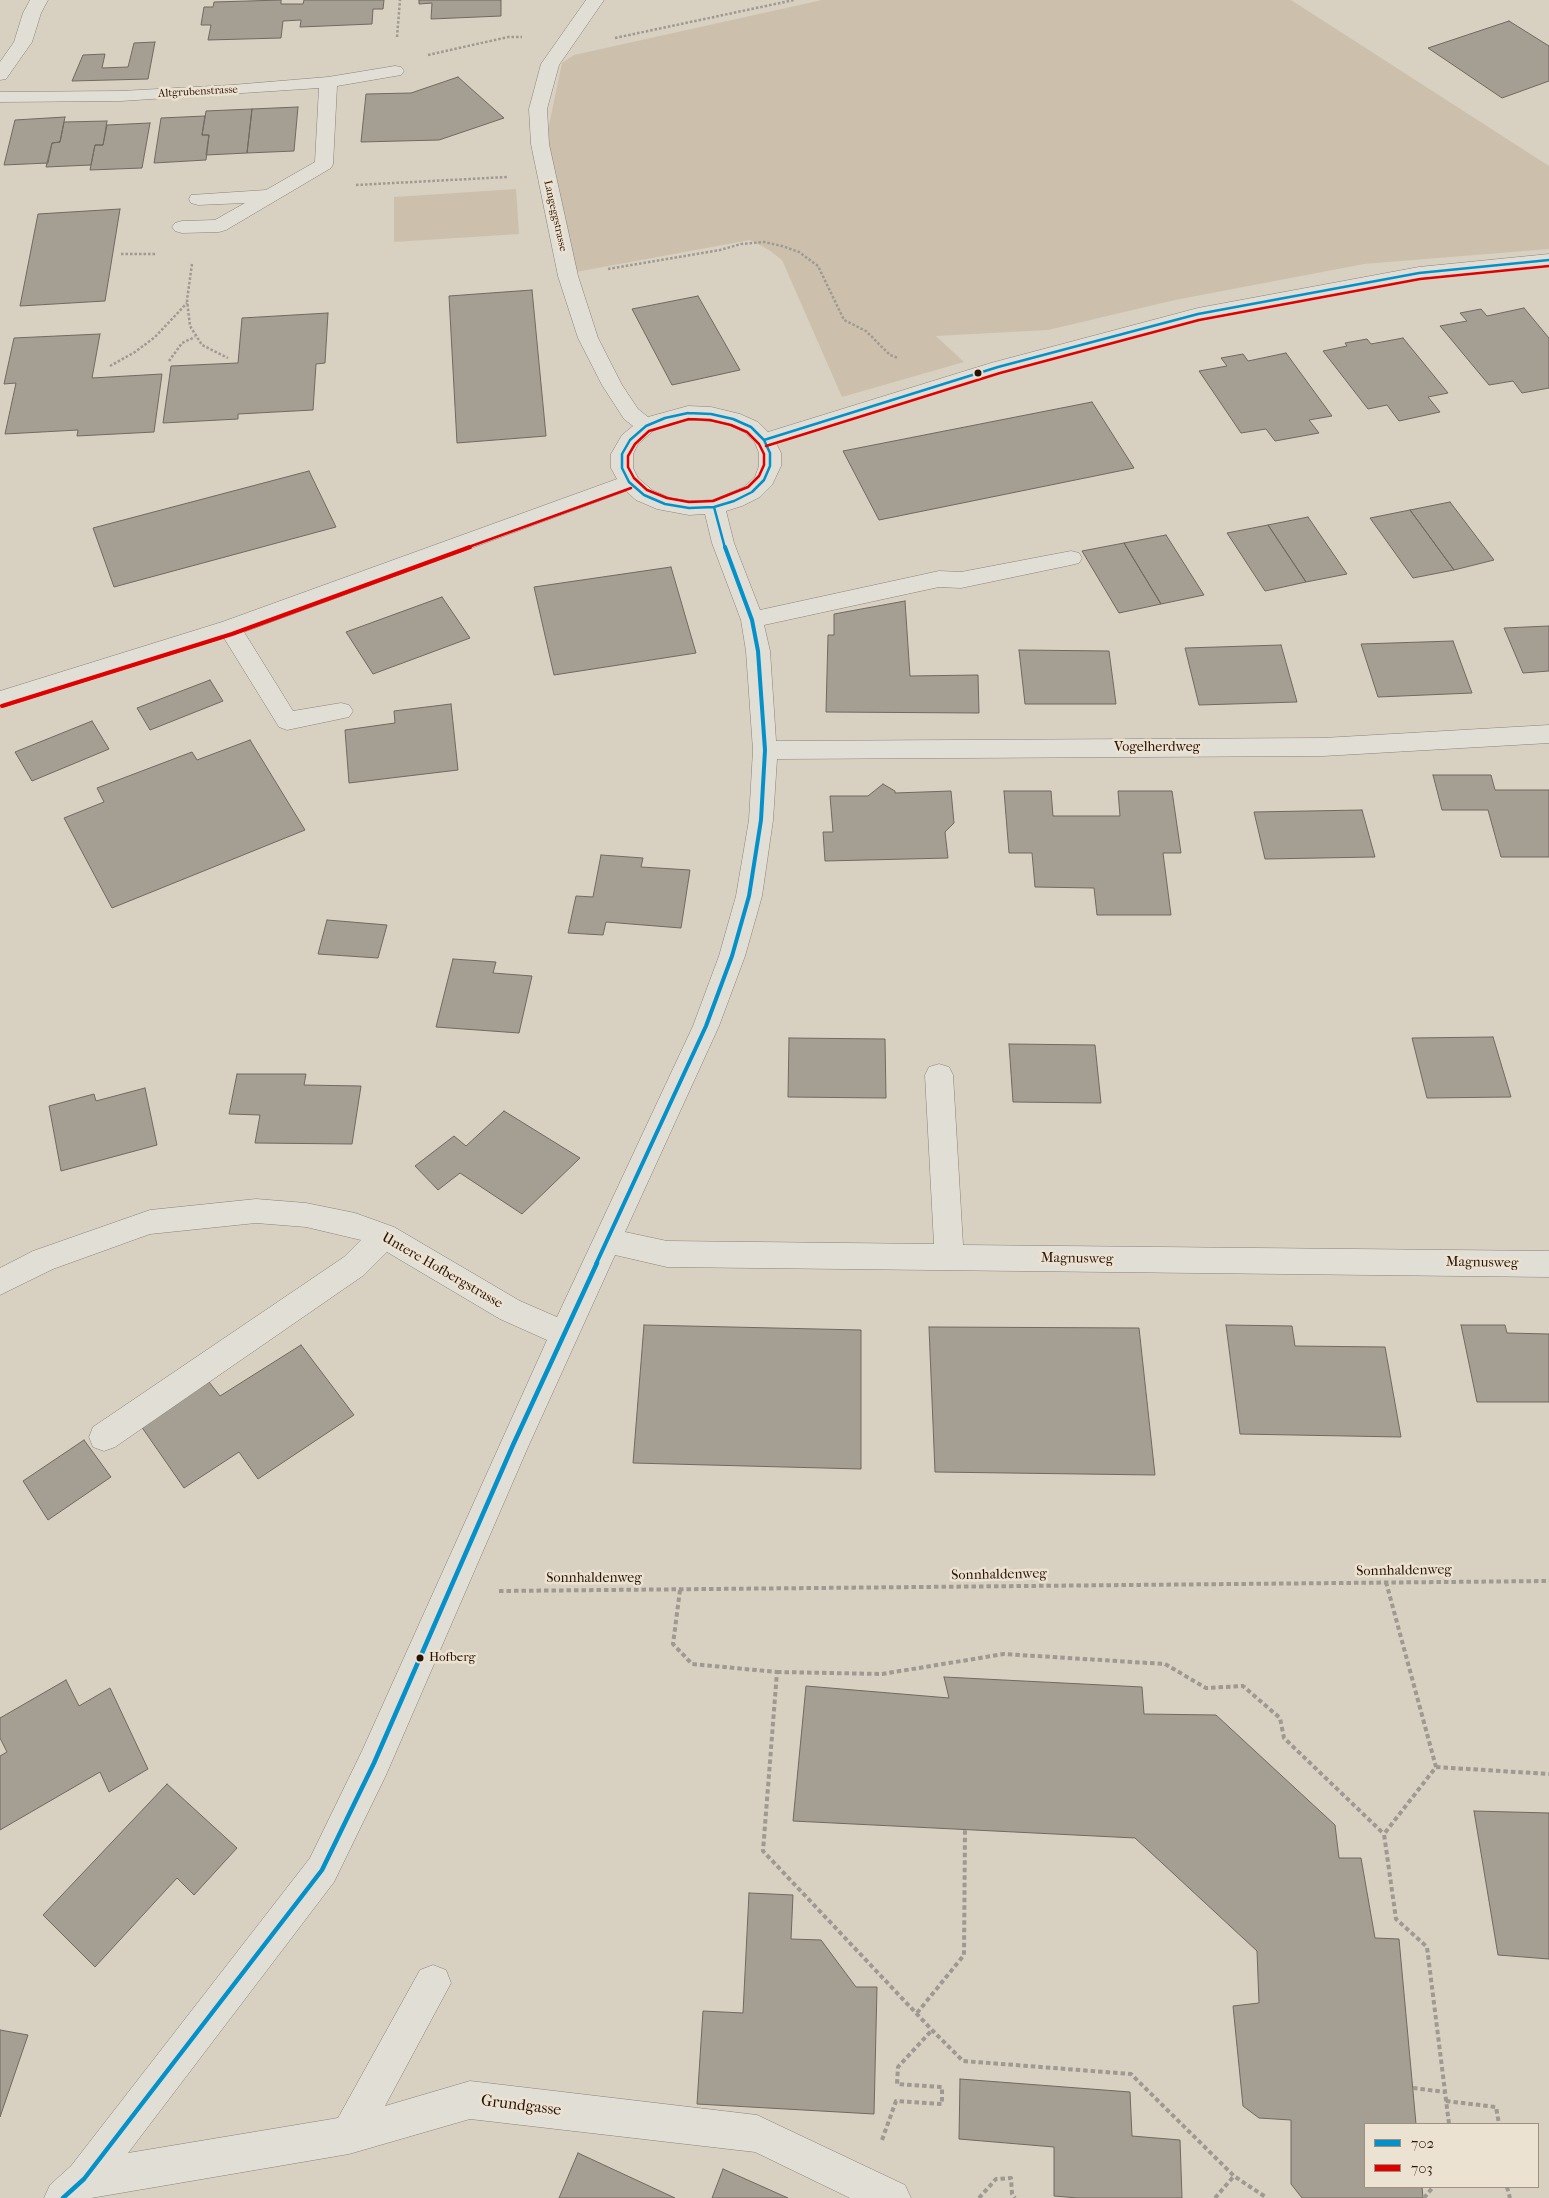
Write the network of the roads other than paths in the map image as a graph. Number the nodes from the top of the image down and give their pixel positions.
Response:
1 (39, 0) edge
2 (595, 0) edge
3 (395, 70) dead end
4 (0, 75) edge
5 (328, 82) junction
6 (2, 102) edge
7 (270, 196) junction
8 (198, 199) dead end
9 (182, 227) dead end
10 (1549, 260) edge
11 (646, 426) junction
12 (764, 440) junction
13 (629, 482) junction
14 (714, 507) junction
15 (1071, 558) dead end
16 (752, 620) junction
17 (230, 628) junction
18 (0, 700) edge
19 (341, 711) dead end
20 (1549, 734) edge
21 (765, 750) junction
22 (939, 1075) dead end
23 (384, 1236) junction
24 (606, 1240) junction
25 (949, 1258) junction
26 (1549, 1264) edge
27 (0, 1282) edge
28 (563, 1333) junction
29 (104, 1437) dead end
30 (433, 1982) dead end
31 (349, 2135) junction
32 (74, 2189) edge
33 (892, 2198) edge

1 - 4 street
2 - 11 street, Langeggstrasse
3 - 5 street, Altgrubenstrasse
5 - 6 street, Altgrubenstrasse
5 - 7 street
7 - 8 street
7 - 9 street
10 - 12 street
11 - 12 street
11 - 13 street
12 - 14 street
13 - 14 street
13 - 17 street
14 - 16 street
15 - 16 street
16 - 21 street
17 - 18 street
17 - 19 street
20 - 21 street, Vogelherdweg
21 - 24 street
22 - 25 street
23 - 27 street, Untere Hofbergstrasse
23 - 28 street, Untere Hofbergstrasse
23 - 29 street
24 - 25 street, Magnusweg
24 - 28 street
25 - 26 street, Magnusweg
28 - 32 street
30 - 31 street
31 - 32 street, Grundgasse
31 - 33 street, Grundgasse

